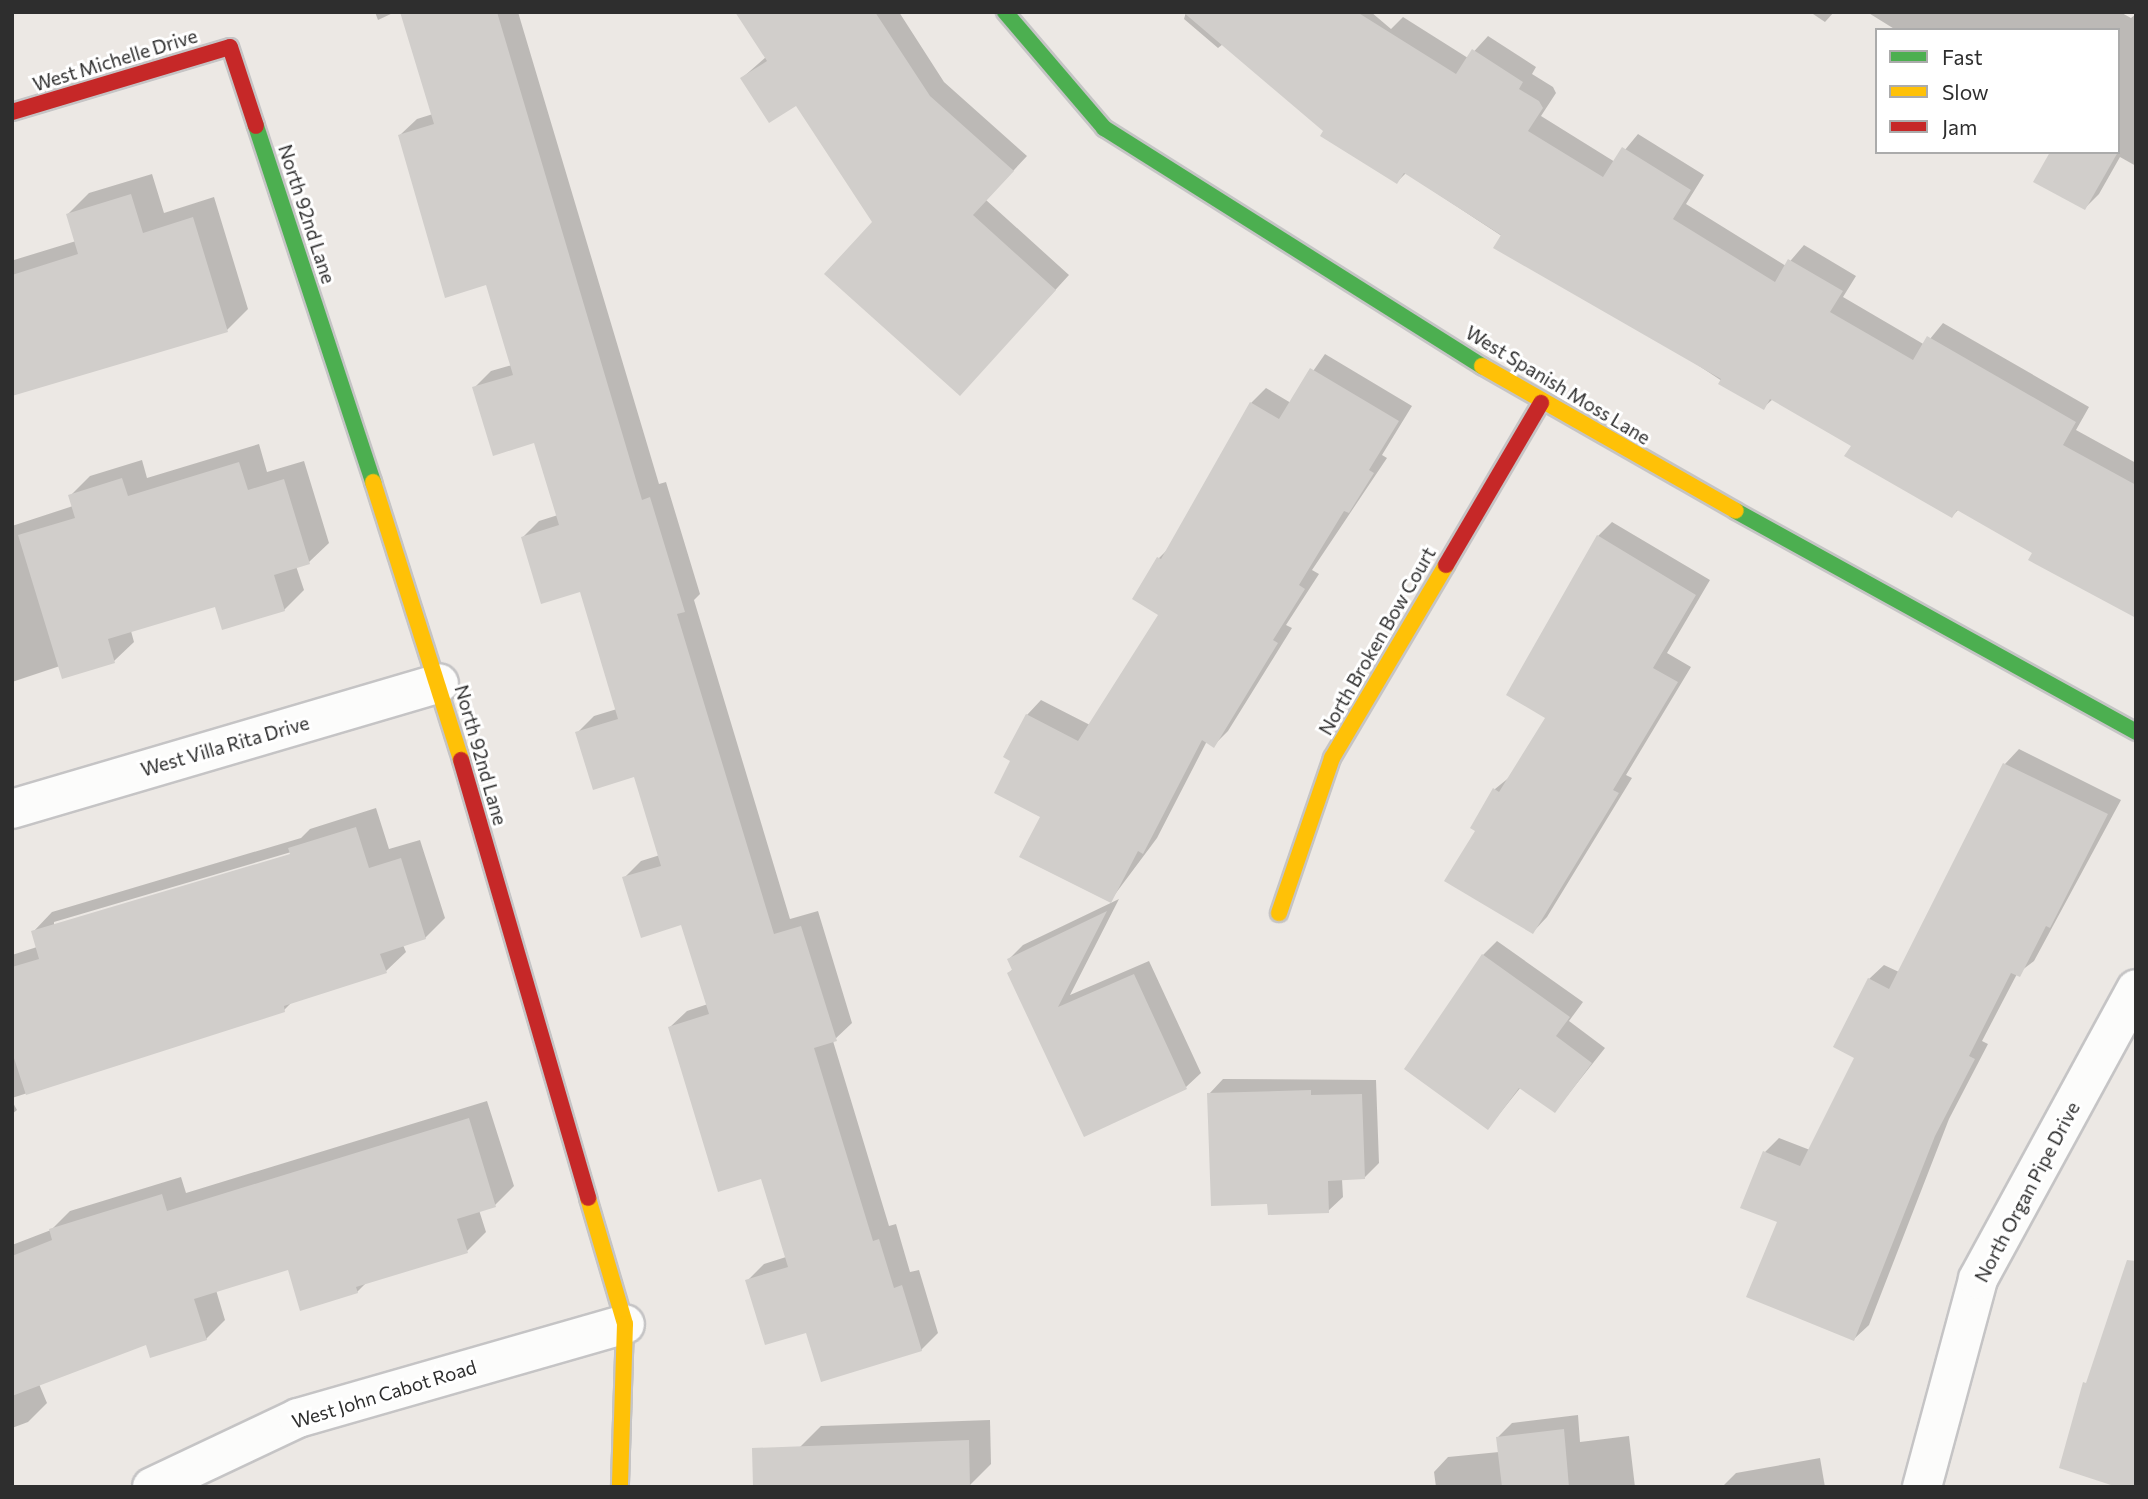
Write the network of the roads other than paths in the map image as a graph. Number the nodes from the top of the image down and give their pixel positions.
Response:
1 (1004, 12) edge
2 (230, 47) joint
3 (12, 112) edge
4 (1541, 403) junction
5 (439, 683) junction
6 (2136, 732) edge
7 (12, 809) edge
8 (1279, 913) dead end
9 (2136, 989) edge
10 (625, 1324) junction
11 (152, 1487) edge
12 (620, 1487) edge
13 (1922, 1487) edge

1 - 4 street, West Spanish Moss Lane
2 - 3 street, West Michelle Drive
2 - 5 street, North 92nd Lane
4 - 6 street, West Spanish Moss Lane
4 - 8 street, North Broken Bow Court
5 - 7 street, West Villa Rita Drive
5 - 10 street, North 92nd Lane
9 - 13 street, North Organ Pipe Drive
10 - 11 street, West John Cabot Road
10 - 12 street, North 92nd Lane

